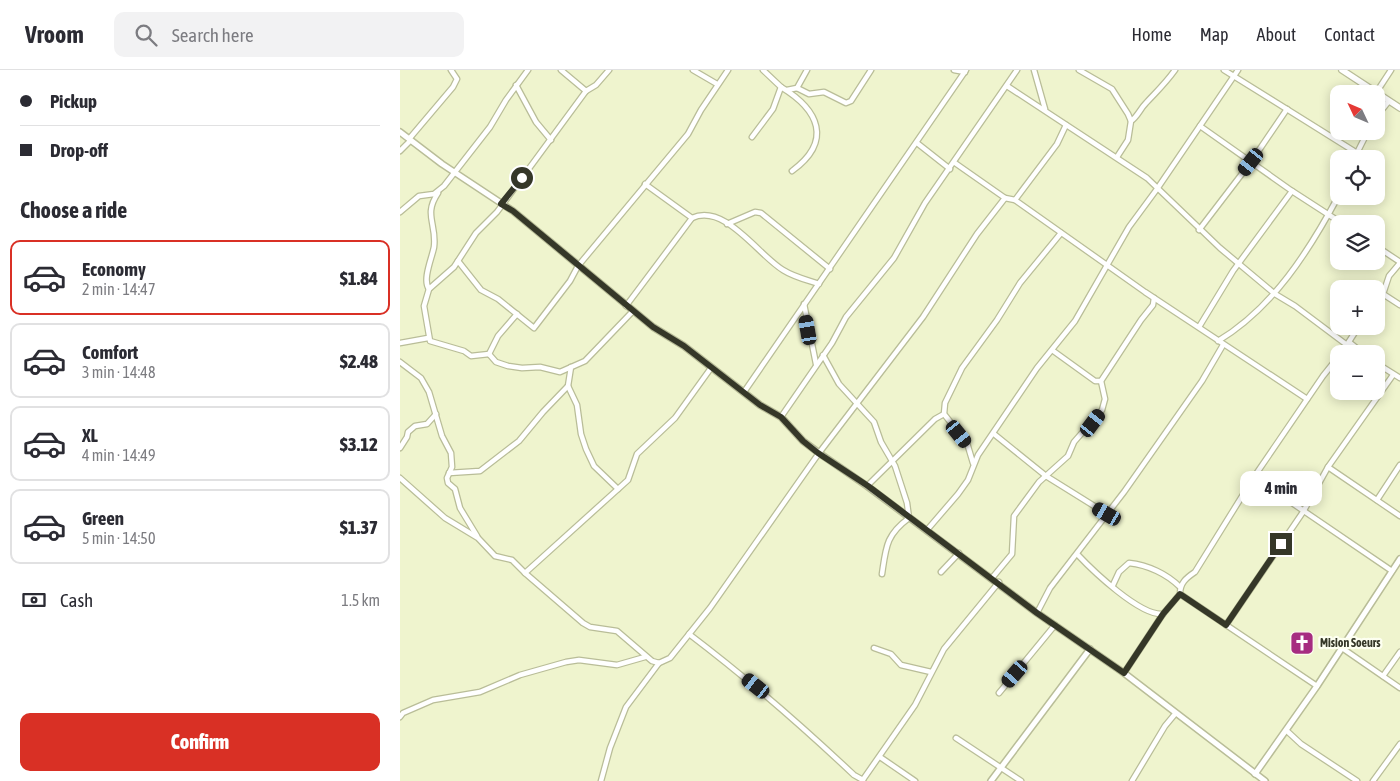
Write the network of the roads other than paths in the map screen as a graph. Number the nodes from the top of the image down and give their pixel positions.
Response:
1 (451, 70) edge
2 (528, 70) edge
3 (561, 70) edge
4 (609, 70) edge
5 (693, 70) edge
6 (728, 70) edge
7 (763, 70) edge
8 (807, 70) edge
9 (871, 70) edge
10 (954, 70) edge
11 (1017, 70) edge
12 (1034, 70) edge
13 (1079, 70) edge
14 (1175, 70) edge
15 (1224, 70) edge
16 (1238, 70) edge
17 (1342, 70) edge
18 (1391, 70) edge
19 (966, 71) edge
20 (1234, 75) junction
21 (717, 84) junction
22 (1364, 85) edge
23 (1381, 85) edge
24 (516, 86) junction
25 (1007, 86) junction
26 (781, 87) junction
27 (797, 88) junction
28 (787, 90) junction
29 (586, 91) junction
30 (1385, 99) edge
31 (1389, 101) junction
32 (1385, 106) edge
33 (1400, 108) edge
34 (1287, 109) junction
35 (1046, 110) junction
36 (1131, 121) junction
37 (1066, 125) junction
38 (1200, 126) junction
39 (400, 132) edge
40 (752, 137) dead end
41 (409, 140) junction
42 (551, 140) junction
43 (917, 143) junction
44 (1352, 150) edge
45 (400, 151) edge
46 (1117, 157) junction
47 (1251, 162) junction
48 (955, 163) junction
49 (950, 169) junction
50 (792, 171) dead end
51 (455, 173) junction
52 (645, 184) junction
53 (1157, 189) junction
54 (439, 191) junction
55 (1292, 191) junction
56 (1005, 198) junction
57 (1015, 200) junction
58 (501, 204) junction
59 (1334, 205) edge
60 (400, 212) edge
61 (1329, 214) junction
62 (692, 218) junction
63 (727, 224) junction
64 (1199, 230) junction
65 (1061, 233) junction
66 (1385, 252) edge
67 (458, 261) junction
68 (1240, 263) junction
69 (1400, 263) edge
70 (1107, 265) junction
71 (578, 266) junction
72 (830, 269) junction
73 (819, 284) junction
74 (1385, 288) edge
75 (429, 289) junction
76 (1275, 294) junction
77 (1385, 295) edge
78 (1154, 298) junction
79 (804, 304) junction
80 (1400, 305) edge
81 (626, 306) junction
82 (633, 311) junction
83 (517, 314) junction
84 (1199, 327) junction
85 (1353, 335) edge
86 (428, 338) junction
87 (1218, 341) junction
88 (400, 343) edge
89 (1348, 343) junction
90 (1223, 345) junction
91 (1351, 345) edge
92 (1052, 350) junction
93 (489, 354) junction
94 (823, 355) junction
95 (400, 362) edge
96 (816, 364) junction
97 (572, 365) junction
98 (712, 368) junction
99 (1330, 368) edge
100 (1385, 370) edge
101 (1393, 376) junction
102 (1400, 378) edge
103 (1101, 381) junction
104 (568, 386) junction
105 (744, 392) junction
106 (1306, 399) junction
107 (856, 402) junction
108 (436, 414) junction
109 (944, 414) junction
110 (781, 417) junction
111 (994, 434) junction
112 (400, 448) edge
113 (818, 453) junction
114 (892, 460) junction
115 (973, 462) junction
116 (1400, 465) edge
117 (1328, 468) junction
118 (450, 473) junction
119 (1046, 476) junction
120 (1254, 477) junction
121 (400, 478) edge
122 (868, 486) junction
123 (618, 489) junction
124 (1377, 500) junction
125 (1303, 512) junction
126 (1107, 514) junction
127 (1400, 516) edge
128 (909, 518) junction
129 (927, 530) junction
130 (478, 538) junction
131 (959, 553) junction
132 (1077, 554) junction
133 (1400, 559) edge
134 (1392, 571) junction
135 (941, 572) dead end
136 (525, 574) junction
137 (882, 574) dead end
138 (992, 578) junction
139 (999, 582) junction
140 (1113, 586) junction
141 (1180, 587) junction
142 (1180, 594) junction
143 (1037, 613) junction
144 (1163, 614) junction
145 (1056, 625) junction
146 (1226, 625) junction
147 (689, 634) junction
148 (874, 648) dead end
149 (1342, 648) junction
150 (1090, 649) junction
151 (1400, 652) edge
152 (645, 656) junction
153 (658, 663) junction
154 (931, 672) junction
155 (1124, 673) junction
156 (1383, 676) junction
157 (1317, 686) junction
158 (1400, 688) edge
159 (999, 693) dead end
160 (401, 714) edge
161 (1175, 714) junction
162 (1287, 731) junction
163 (956, 738) dead end
164 (1400, 746) edge
165 (880, 757) junction
166 (1002, 767) junction
167 (1255, 774) junction
168 (863, 780) edge
169 (601, 781) edge
170 (915, 781) edge
171 (991, 781) edge
172 (1020, 781) edge
173 (1132, 781) edge
174 (1265, 781) edge
175 (1357, 781) edge
176 (1373, 781) edge

1 - 41 street
2 - 24 street
3 - 29 street
4 - 29 street
5 - 21 street
6 - 21 street
7 - 26 street
8 - 27 street
9 - 27 street
10 - 19 street
11 - 25 street
12 - 35 street
13 - 36 street
14 - 36 street
15 - 20 street
16 - 20 street
17 - 22 main road
18 - 23 street
19 - 43 street
20 - 34 street
20 - 38 street
21 - 52 street
24 - 42 street
24 - 51 street
25 - 35 street
25 - 48 street
26 - 28 street
26 - 40 street
27 - 28 street
28 - 50 street
29 - 42 street
30 - 31 main road
31 - 32 street
31 - 33 main road
34 - 44 street
34 - 47 street
35 - 37 street
36 - 46 street
37 - 46 street
37 - 57 street
38 - 47 street
38 - 53 street
39 - 41 street
41 - 45 street
41 - 51 street
42 - 58 street
43 - 49 street
43 - 72 street
46 - 53 street
47 - 55 street
47 - 64 street
48 - 49 street
48 - 56 street
49 - 94 street
51 - 54 street
51 - 58 street
52 - 62 street
52 - 71 street
53 - 64 street
53 - 70 street
54 - 60 street
54 - 75 street
55 - 61 street
55 - 68 street
56 - 57 street
56 - 107 street
57 - 65 street
58 - 67 street
58 - 71 street
59 - 61 street
61 - 76 street
62 - 63 street
62 - 81 street
63 - 72 street
63 - 73 street
64 - 68 street
65 - 70 street
65 - 109 street
66 - 69 street
67 - 75 street
67 - 83 street
68 - 76 street
68 - 84 street
69 - 74 street
70 - 78 street
70 - 92 street
71 - 81 street
71 - 83 street
72 - 73 street
73 - 79 street
75 - 86 street
76 - 87 street
76 - 89 street
77 - 80 street
78 - 84 street
78 - 103 street
79 - 96 street
79 - 105 street
81 - 82 street
82 - 97 street
82 - 98 street
83 - 93 street
84 - 87 street
85 - 89 street
86 - 88 street
86 - 93 street
87 - 90 street
89 - 91 street
90 - 106 street
90 - 126 street
92 - 103 street
92 - 111 street
93 - 97 street
94 - 96 street
94 - 107 street
95 - 108 street
96 - 110 street
97 - 104 street
98 - 105 street
98 - 123 street
99 - 106 street
100 - 101 street
101 - 102 street
101 - 117 street
103 - 119 street
104 - 118 street
104 - 123 street
105 - 110 street
106 - 120 street
107 - 113 street
107 - 114 street
108 - 112 street
108 - 118 street
109 - 114 street
109 - 115 street
110 - 113 street
111 - 115 street
111 - 119 street
113 - 122 street
113 - 147 street
114 - 122 street
114 - 128 street
115 - 129 street
116 - 124 street
117 - 124 street
117 - 125 street
118 - 130 street
119 - 126 street
119 - 138 street
120 - 125 street
120 - 141 street
121 - 130 street
122 - 128 street
123 - 136 street
124 - 127 street
125 - 134 street
125 - 146 street
126 - 132 street
128 - 129 street
128 - 137 street
129 - 131 street
130 - 136 street
131 - 135 street
131 - 138 street
132 - 140 street
132 - 143 street
133 - 134 street
134 - 149 street
136 - 152 street
138 - 139 street
139 - 143 street
139 - 154 street
140 - 141 street
140 - 144 street
141 - 142 street
142 - 144 street
142 - 146 street
143 - 145 street
144 - 155 street
145 - 150 street
145 - 159 street
146 - 157 street
147 - 153 street
147 - 168 street
148 - 154 street
149 - 156 street
149 - 157 street
150 - 155 street
150 - 166 street
151 - 156 street
152 - 153 street
152 - 160 street
153 - 169 street
154 - 165 street
155 - 161 street
156 - 158 street
157 - 162 street
161 - 167 street
161 - 173 street
162 - 167 street
162 - 175 street
163 - 166 street
164 - 176 street
165 - 168 street
165 - 170 street
166 - 171 street
166 - 172 street
167 - 174 street

